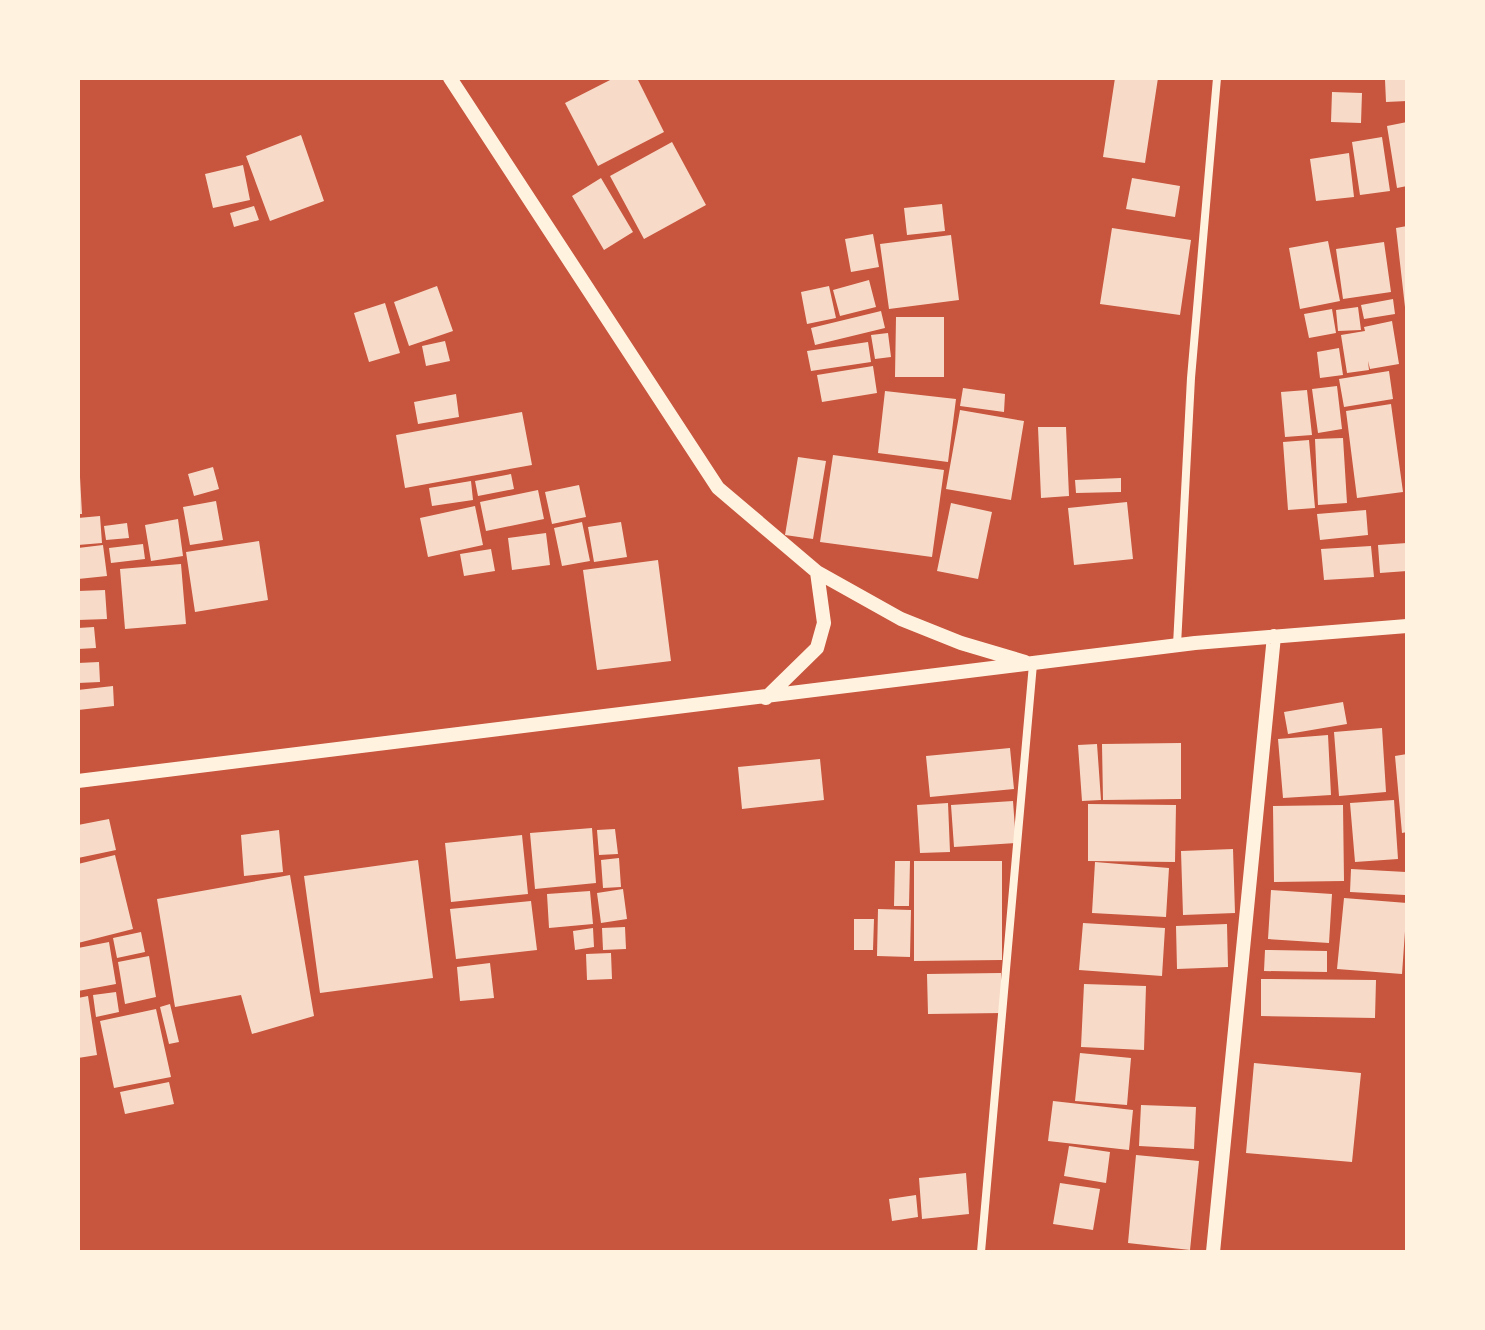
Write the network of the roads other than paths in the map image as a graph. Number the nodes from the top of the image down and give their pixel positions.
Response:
1 (450, 78) edge
2 (1217, 78) edge
3 (817, 572) junction
4 (1407, 626) edge
5 (1274, 636) junction
6 (1177, 645) junction
7 (1033, 664) junction
8 (765, 698) junction
9 (78, 781) edge
10 (981, 1252) edge
11 (1213, 1252) edge

1 - 3 street
2 - 6 street
3 - 7 street
3 - 8 street
4 - 5 street
5 - 6 street
5 - 11 street
6 - 7 street
7 - 8 street
7 - 10 street
8 - 9 street

